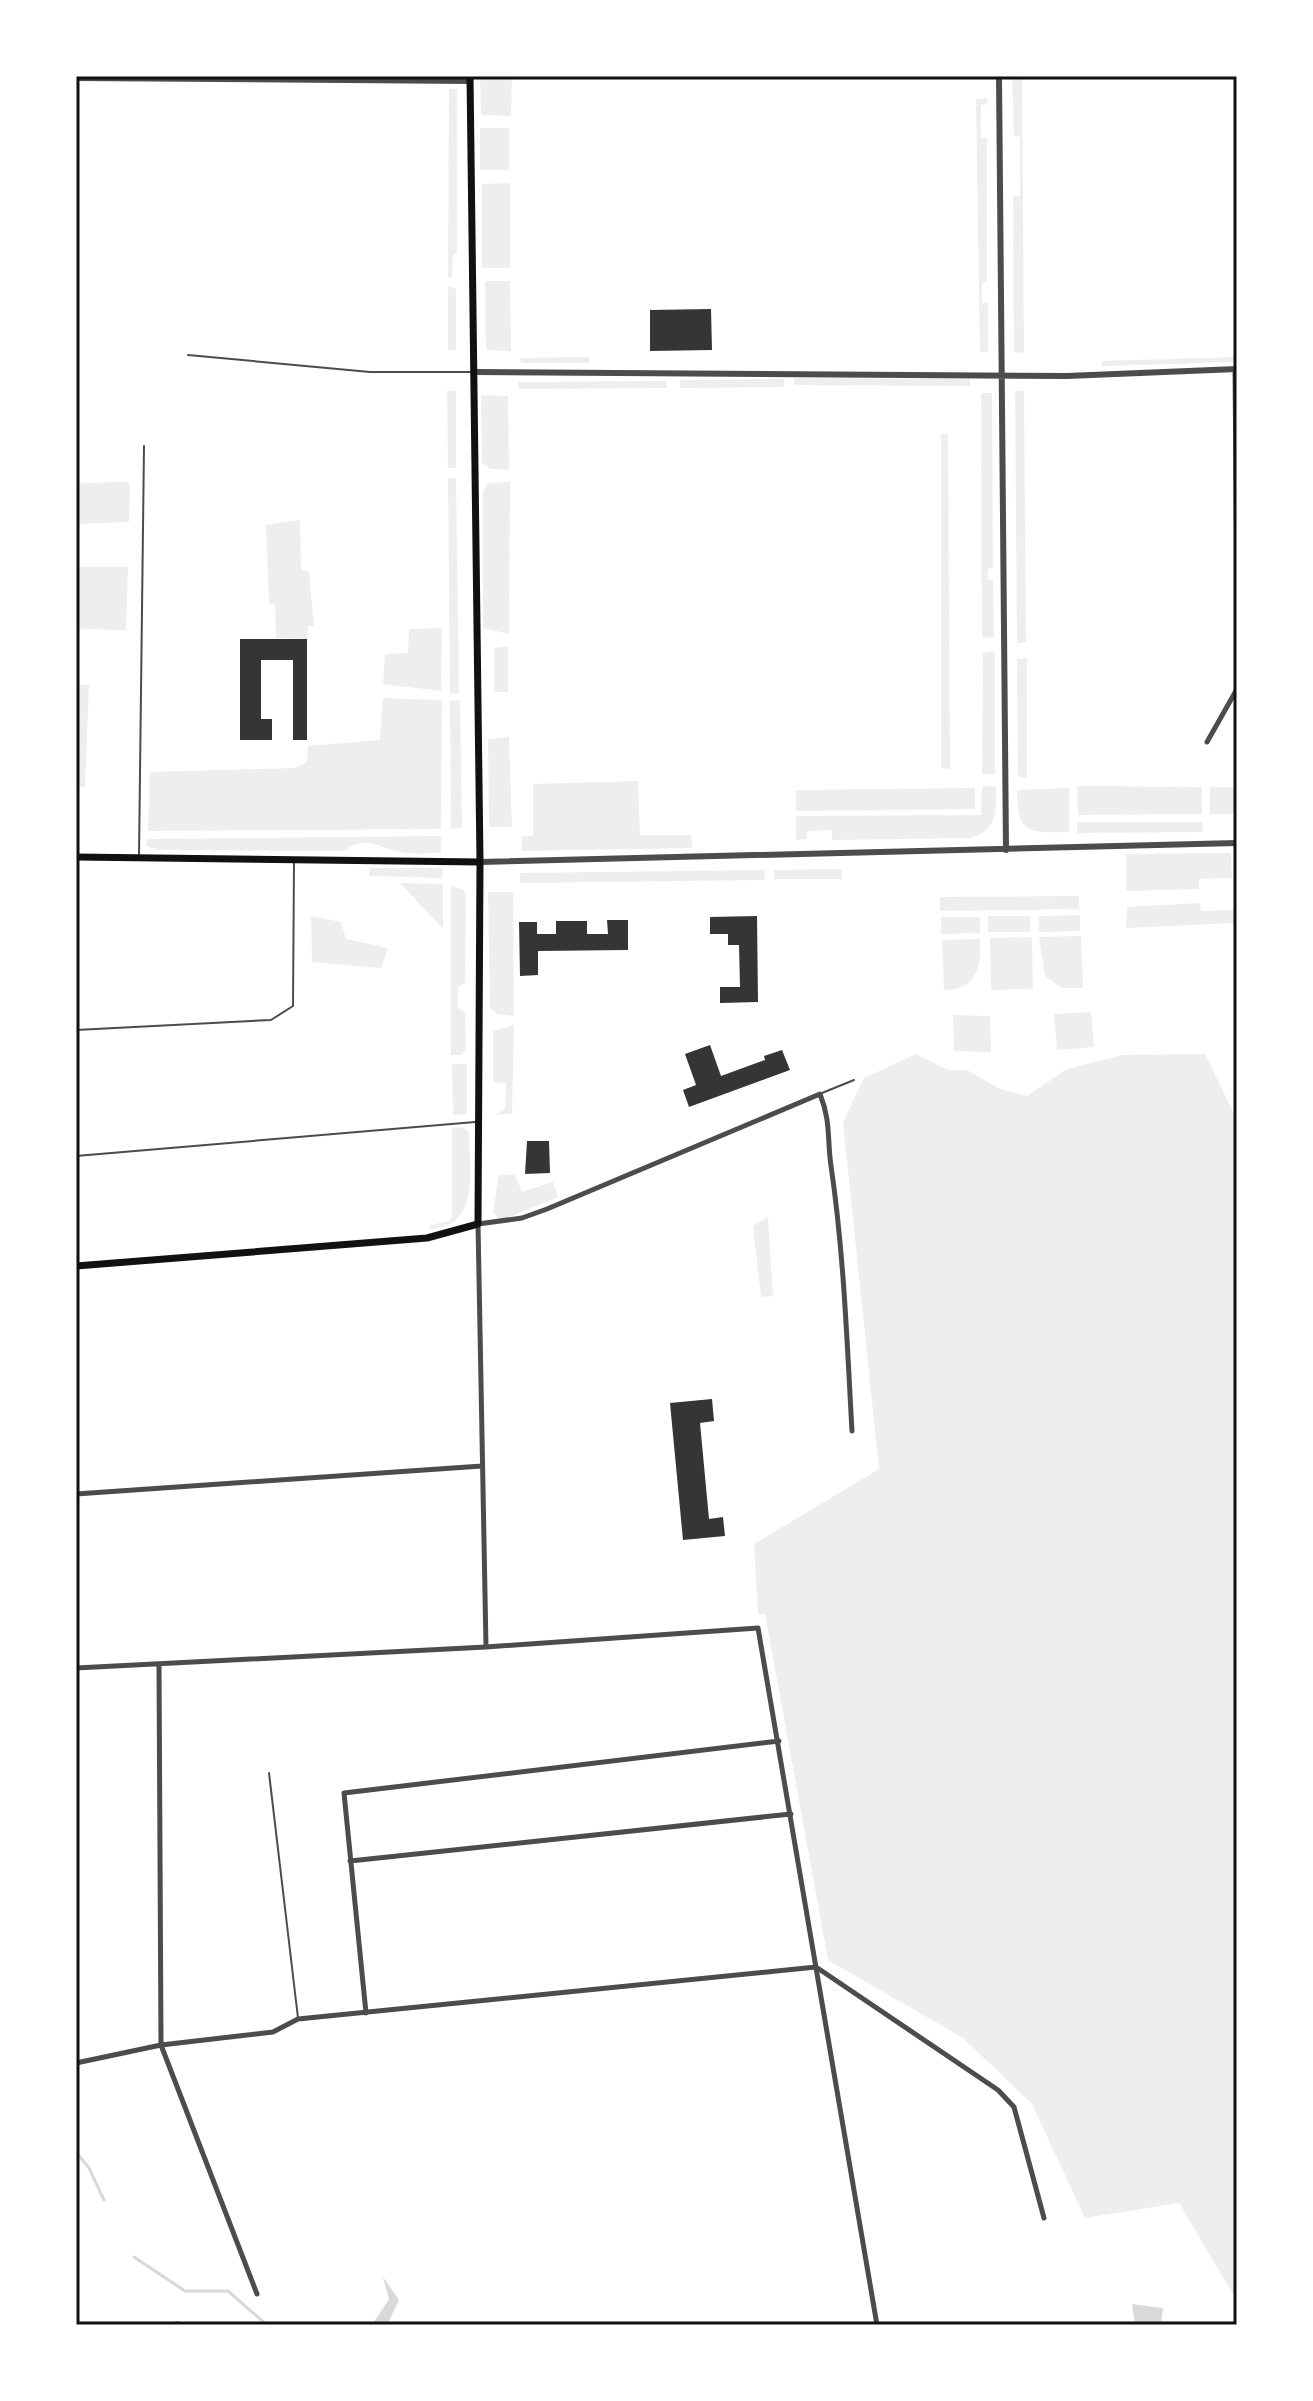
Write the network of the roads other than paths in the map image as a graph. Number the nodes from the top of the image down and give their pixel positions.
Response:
1 (999, 76) edge
2 (76, 78) edge
3 (470, 78) edge
4 (188, 355) dead end
5 (1236, 369) edge
6 (474, 372) junction
7 (1002, 376) junction
8 (144, 446) dead end
9 (1236, 486) edge
10 (1237, 587) edge
11 (1237, 689) edge
12 (1207, 742) dead end
13 (1237, 843) edge
14 (1006, 850) junction
15 (76, 857) edge
16 (139, 858) junction
17 (294, 860) junction
18 (480, 862) junction
19 (76, 1030) edge
20 (480, 1060) joint
21 (854, 1080) dead end
22 (820, 1094) junction
23 (480, 1121) junction
24 (76, 1156) edge
25 (478, 1224) junction
26 (76, 1266) edge
27 (852, 1431) dead end
28 (482, 1466) junction
29 (76, 1494) edge
30 (486, 1647) junction
31 (159, 1664) junction
32 (76, 1668) edge
33 (779, 1741) junction
34 (269, 1773) dead end
35 (791, 1814) junction
36 (350, 1861) junction
37 (816, 1967) junction
38 (366, 2013) junction
39 (298, 2019) junction
40 (161, 2045) junction
41 (76, 2063) edge
42 (1044, 2218) dead end
43 (257, 2294) dead end
44 (178, 2324) edge
45 (169, 2325) edge
46 (877, 2325) edge

1 - 7 street
2 - 3 street
3 - 6 main road
4 - 6 lane
5 - 7 street
5 - 9 street
6 - 7 street
6 - 18 main road
7 - 14 street
8 - 16 lane
9 - 10 street
11 - 12 street
13 - 14 street
14 - 18 street
15 - 16 main road
16 - 17 main road
17 - 18 main road
17 - 19 lane
18 - 20 street
20 - 23 main road
21 - 22 lane
22 - 25 street
22 - 27 street
23 - 24 lane
23 - 25 main road
25 - 26 main road
25 - 28 street
28 - 29 street
28 - 30 street
30 - 31 street
30 - 33 street
31 - 32 street
31 - 40 street
33 - 35 street
33 - 36 street
34 - 39 lane
35 - 36 street
35 - 37 street
36 - 38 street
37 - 38 street
37 - 42 street
37 - 46 street
38 - 39 street
39 - 40 street
40 - 41 street
40 - 43 street
44 - 45 street

